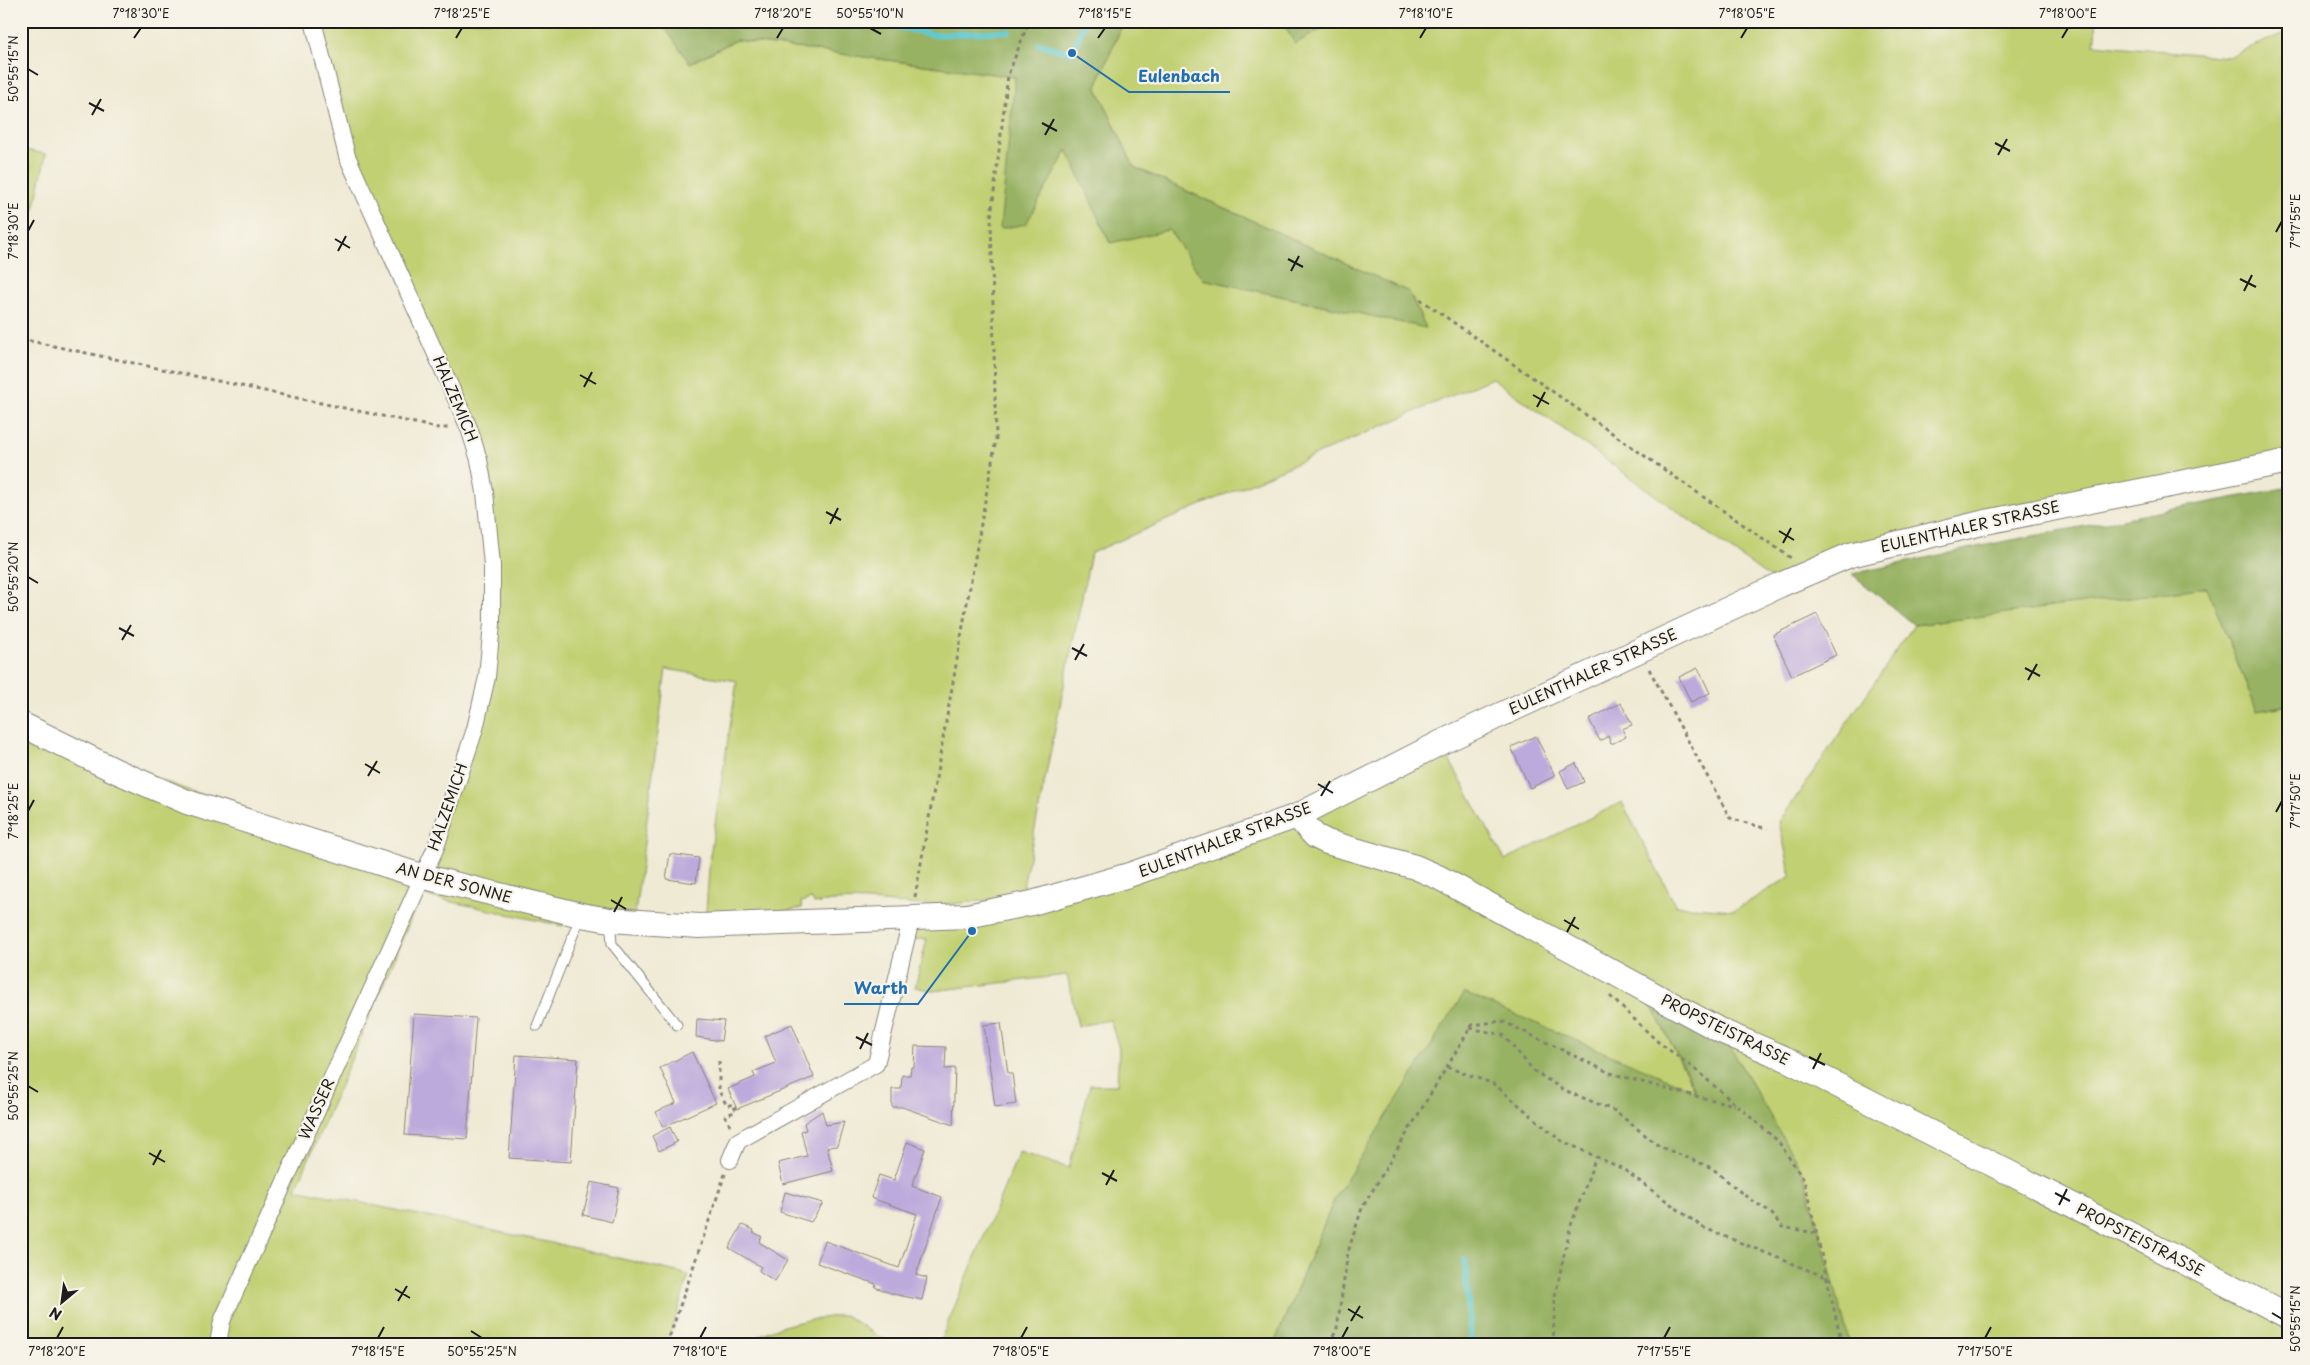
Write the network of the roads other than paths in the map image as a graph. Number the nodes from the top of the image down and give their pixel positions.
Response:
1 (314, 21) edge
2 (2289, 461) edge
3 (21, 724) edge
4 (1297, 816) junction
5 (421, 876) junction
6 (581, 915) junction
7 (610, 920) junction
8 (911, 920) junction
9 (677, 1025) dead end
10 (537, 1026) dead end
11 (730, 1160) road end
12 (2289, 1317) edge
13 (218, 1344) edge

1 - 5 street, HALZEMICH
2 - 4 street, EULENTHALER STRASSE
3 - 5 street, AN DER SONNE
4 - 8 street, EULENTHALER STRASSE
4 - 12 street, PROPSTEISTRASSE
5 - 6 street, AN DER SONNE
5 - 13 street, WASSER
6 - 7 street, AN DER SONNE
6 - 10 lane
7 - 8 street, AN DER SONNE
7 - 9 lane
8 - 11 street

